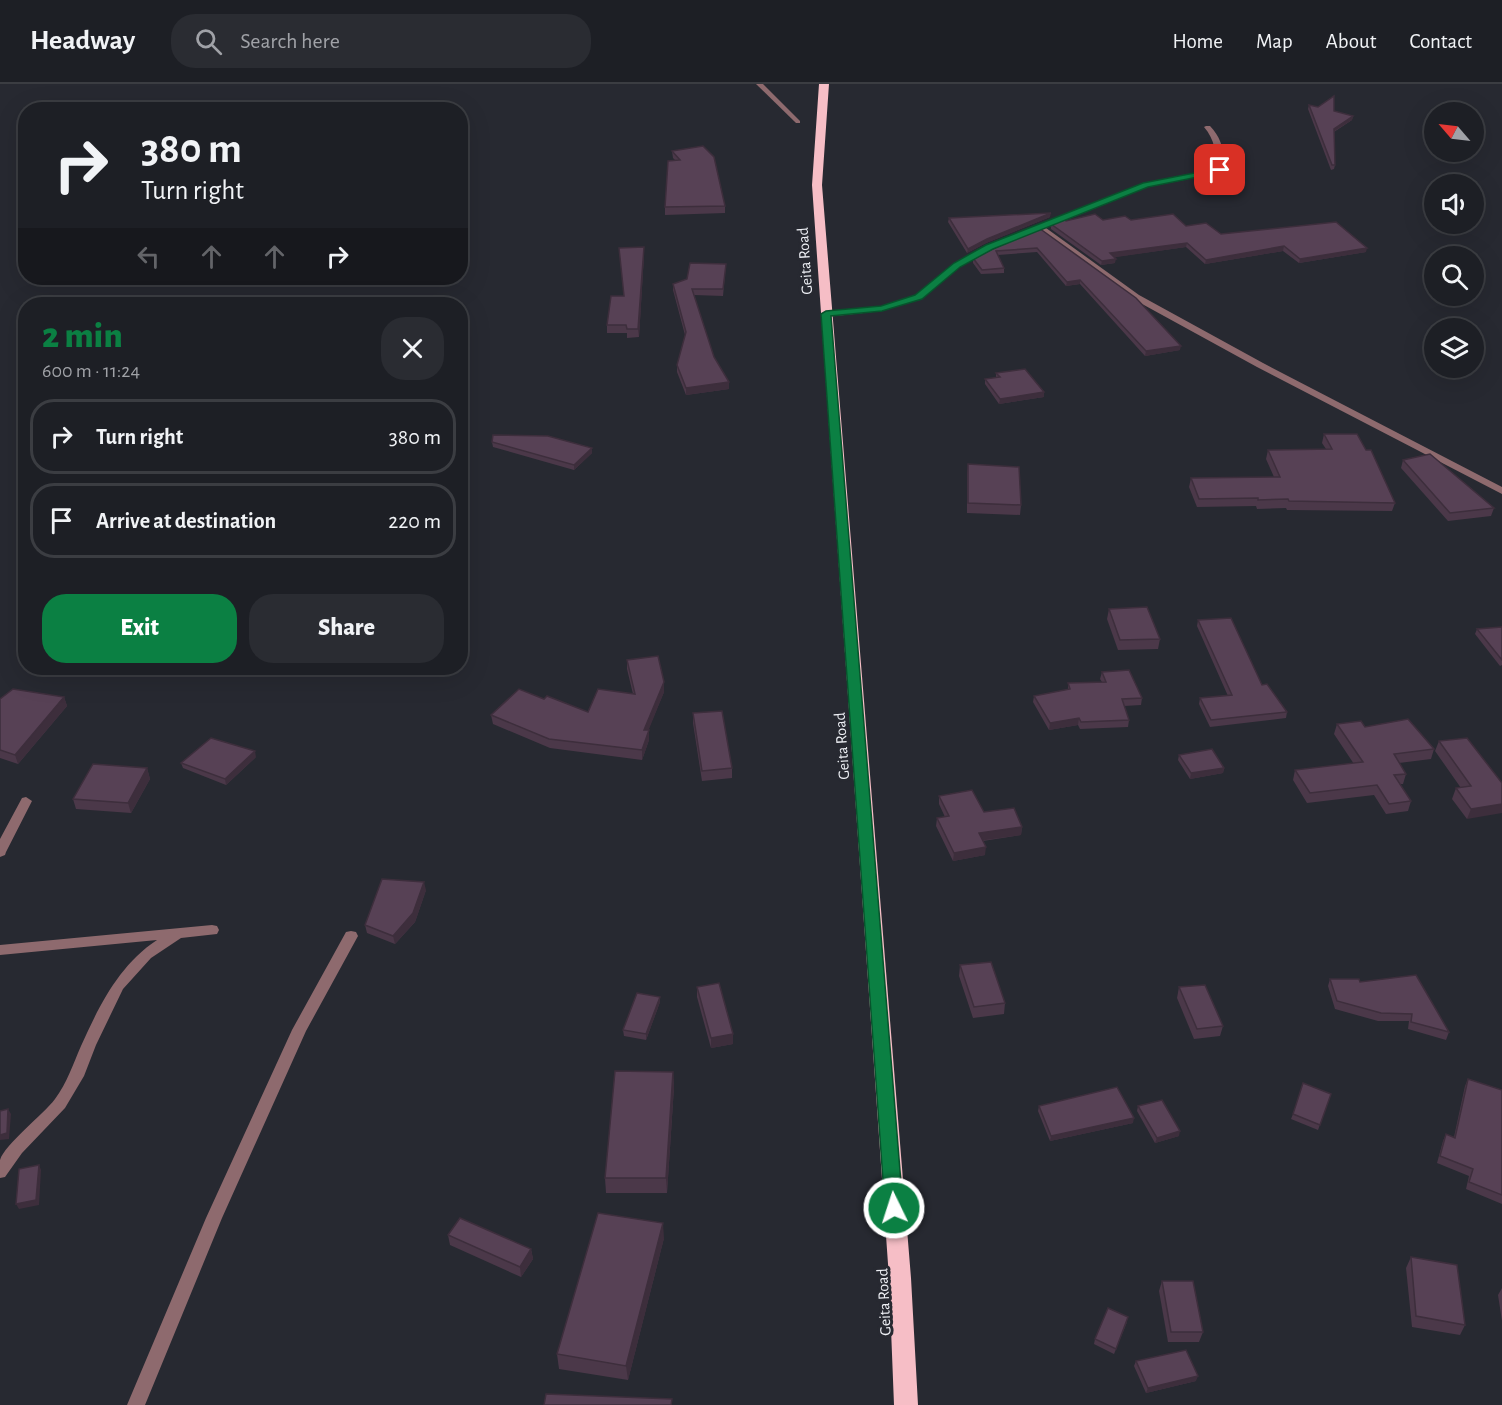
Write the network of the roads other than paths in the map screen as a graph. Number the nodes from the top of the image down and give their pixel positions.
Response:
1 (759, 84) edge
2 (824, 84) edge
3 (798, 122) dead end
4 (1208, 127) dead end
5 (1040, 227) junction
6 (826, 314) junction
7 (1502, 491) edge
8 (26, 801) dead end
9 (0, 852) edge
10 (212, 930) dead end
11 (180, 932) junction
12 (351, 936) dead end
13 (0, 950) edge
14 (0, 1172) edge
15 (136, 1405) edge
16 (906, 1405) edge

1 - 3 street
2 - 6 highway, Geita Road
4 - 5 street
5 - 6 street
5 - 7 street
6 - 16 highway, Geita Road
8 - 9 street
10 - 11 street
11 - 13 street
11 - 14 street
12 - 15 street

